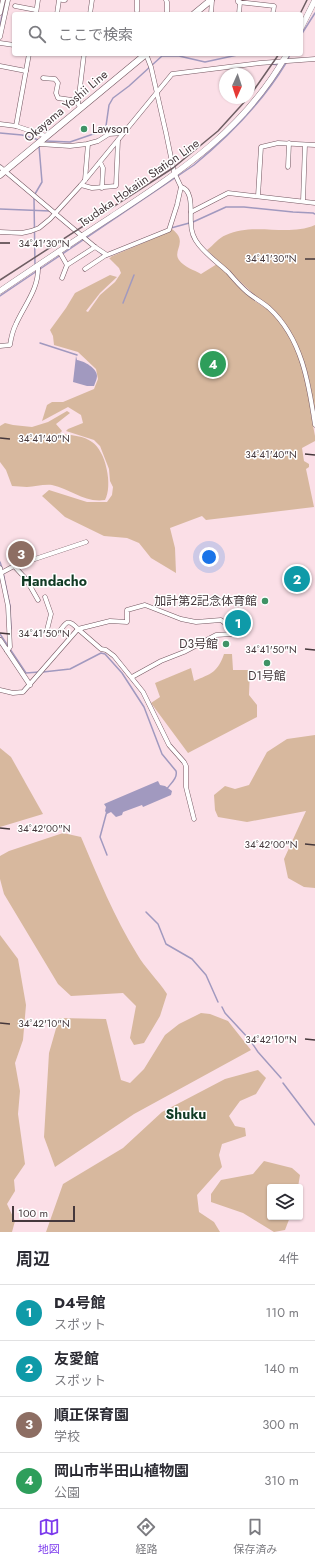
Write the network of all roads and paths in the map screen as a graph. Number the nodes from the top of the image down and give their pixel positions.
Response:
1 (3, 0) edge
2 (8, 0) edge
3 (38, 0) edge
4 (60, 0) edge
5 (66, 0) edge
6 (92, 0) edge
7 (137, 0) edge
8 (166, 0) edge
9 (212, 0) edge
10 (315, 0) edge
11 (239, 1) edge
12 (4, 6) junction
13 (15, 6) dead end
14 (137, 11) dead end
15 (36, 12) edge
16 (57, 12) edge
17 (90, 12) edge
18 (167, 12) edge
19 (197, 12) edge
20 (211, 12) edge
21 (239, 12) edge
22 (273, 12) edge
23 (0, 13) edge
24 (303, 24) edge
25 (0, 38) edge
26 (0, 43) edge
27 (12, 45) edge
28 (29, 56) edge
29 (84, 56) edge
30 (144, 56) edge
31 (147, 56) edge
32 (286, 56) edge
33 (315, 59) edge
34 (283, 63) junction
35 (0, 66) edge
36 (26, 71) junction
37 (43, 78) dead end
38 (156, 93) junction
39 (78, 99) junction
40 (81, 108) junction
41 (0, 124) edge
42 (16, 126) junction
43 (123, 133) junction
44 (118, 140) junction
45 (41, 141) junction
46 (289, 143) junction
47 (88, 144) junction
48 (305, 145) junction
49 (315, 145) edge
50 (100, 162) junction
51 (288, 167) dead end
52 (2, 171) edge
53 (176, 177) junction
54 (85, 180) junction
55 (81, 185) junction
56 (181, 187) junction
57 (102, 188) junction
58 (258, 196) junction
59 (303, 201) junction
60 (315, 203) edge
61 (191, 212) junction
62 (55, 213) junction
63 (0, 232) edge
64 (84, 238) junction
65 (95, 247) junction
66 (60, 253) junction
67 (106, 255) junction
68 (66, 265) junction
69 (37, 268) junction
70 (85, 269) dead end
71 (62, 278) dead end
72 (0, 291) edge
73 (0, 346) edge
74 (315, 425) edge
75 (86, 542) dead end
76 (14, 566) junction
77 (1, 571) edge
78 (45, 597) dead end
79 (38, 600) dead end
80 (78, 629) junction
81 (0, 640) edge
82 (8, 649) junction
83 (132, 677) junction
84 (30, 685) junction
85 (0, 690) edge
86 (194, 819) dead end

1 - 12 street
2 - 12 street
3 - 15 street
4 - 5 street
4 - 16 street
6 - 17 street
7 - 14 street
8 - 18 street
9 - 19 main road
9 - 20 street
10 - 24 main road
11 - 21 street
11 - 22 street
12 - 23 street
12 - 25 street
13 - 15 street
26 - 27 street
28 - 36 street
29 - 39 street
30 - 40 main road, Okayama Yoshii Line
31 - 38 street
32 - 34 main road, Tsudaka Hokaiin Station Line
33 - 34 street
34 - 38 street
34 - 53 main road, Tsudaka Hokaiin Station Line
35 - 36 street
36 - 42 street
37 - 39 street
38 - 43 street
38 - 53 street
39 - 40 street
40 - 45 main road, Okayama Yoshii Line
41 - 42 street
42 - 45 street
43 - 44 street
43 - 47 street
44 - 50 street
44 - 57 street
45 - 47 street
45 - 52 main road, Okayama Yoshii Line
46 - 48 street
46 - 51 street
46 - 58 street
47 - 54 street
48 - 49 street
48 - 59 street
50 - 54 street
50 - 57 street
52 - 62 street
53 - 56 street
53 - 64 main road, Tsudaka Hokaiin Station Line
54 - 55 street
55 - 57 street
55 - 62 street
56 - 61 street
56 - 67 street
58 - 59 street
58 - 61 street
59 - 60 street
61 - 74 street
62 - 63 street
62 - 64 street
64 - 65 street
64 - 66 main road, Tsudaka Hokaiin Station Line
65 - 67 street
65 - 68 street
66 - 68 street
66 - 69 main road, Tsudaka Hokaiin Station Line
67 - 70 street
68 - 71 street
69 - 72 main road, Tsudaka Hokaiin Station Line
69 - 73 street
75 - 76 street
76 - 77 street
76 - 79 street
77 - 82 street
78 - 80 street
80 - 83 street
80 - 83 street
80 - 84 street
81 - 82 street
82 - 84 street
83 - 86 street
84 - 85 street

